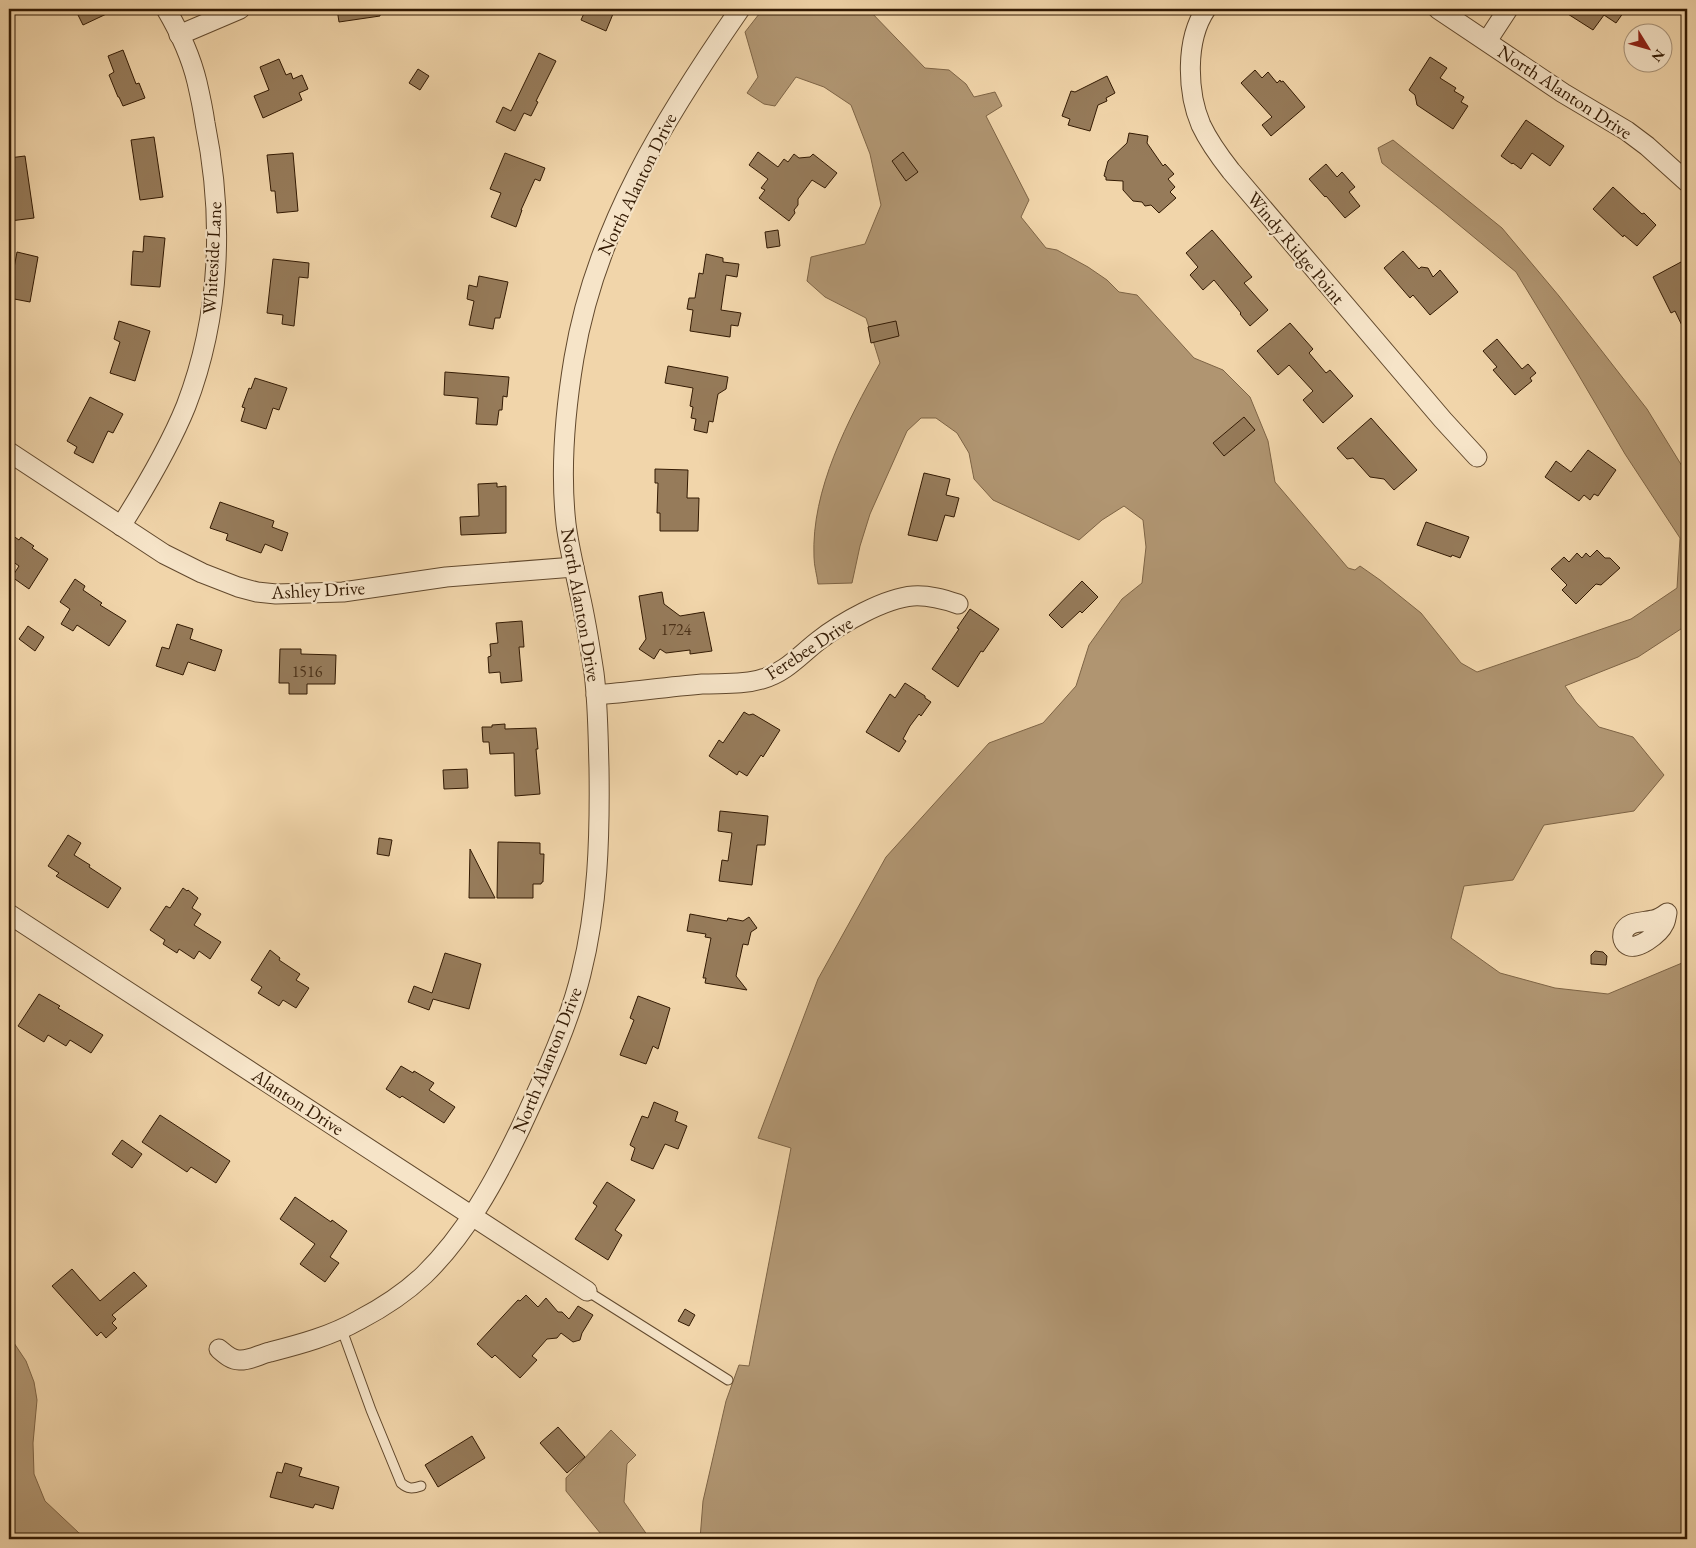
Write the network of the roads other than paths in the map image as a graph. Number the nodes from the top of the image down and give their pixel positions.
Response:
1 (166, 9) edge
2 (240, 9) edge
3 (740, 9) edge
4 (1206, 9) edge
5 (1438, 9) edge
6 (1508, 9) edge
7 (180, 35) junction
8 (1487, 41) junction
9 (1687, 182) edge
10 (9, 452) edge
11 (1477, 456) dead end
12 (121, 526) junction
13 (574, 567) junction
14 (958, 604) dead end
15 (596, 695) junction
16 (9, 914) edge
17 (472, 1216) junction
18 (587, 1291) joint
19 (342, 1330) junction
20 (219, 1349) dead end
21 (728, 1380) dead end
22 (421, 1486) dead end

1 - 7 street, Whiteside Lane
2 - 7 street
3 - 13 street, North Alanton Drive
4 - 11 street, Windy Ridge Point
5 - 8 street, North Alanton Drive
6 - 8 street
7 - 12 street, Whiteside Lane
8 - 9 street, North Alanton Drive
10 - 12 street, Ashley Drive
12 - 13 street, Ashley Drive
13 - 15 street, North Alanton Drive
14 - 15 street, Ferebee Drive
15 - 17 street, North Alanton Drive
16 - 17 street, Alanton Drive
17 - 18 street, Alanton Drive
17 - 19 street, North Alanton Drive
18 - 21 lane
19 - 20 street, North Alanton Drive
19 - 22 lane

